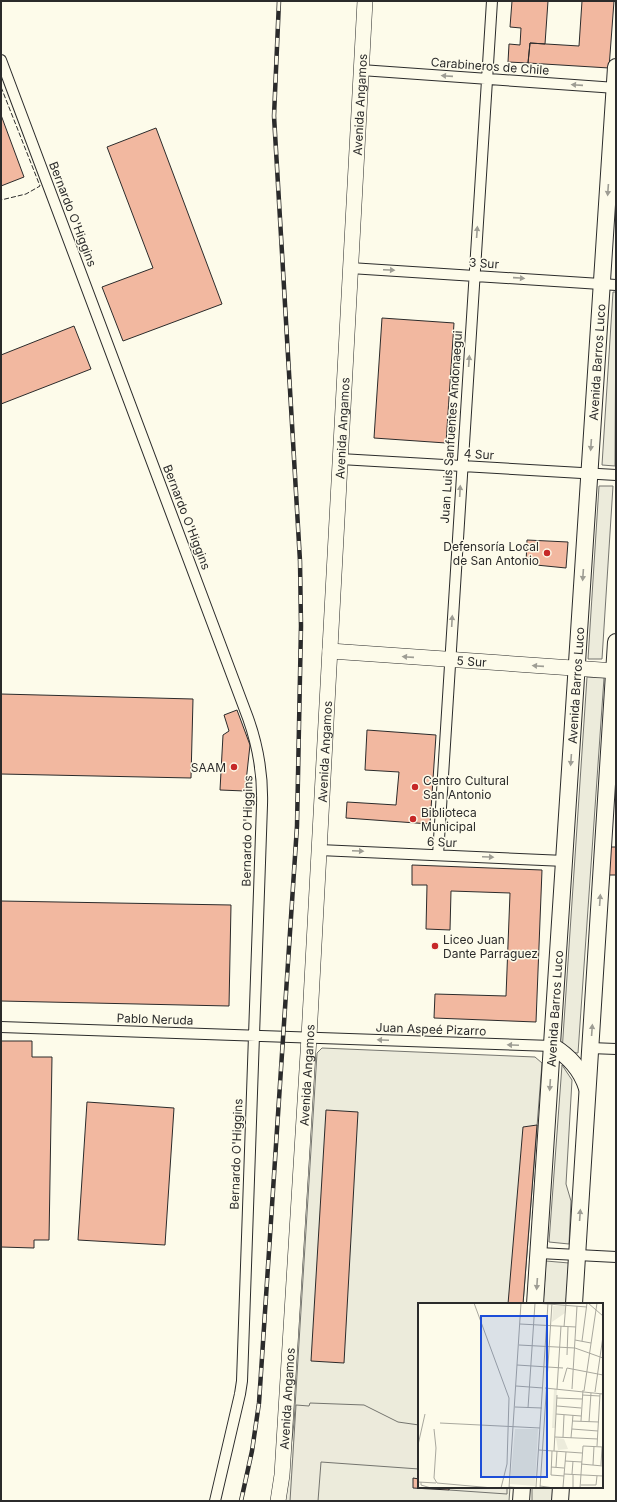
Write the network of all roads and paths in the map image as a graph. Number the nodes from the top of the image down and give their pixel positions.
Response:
1 (365, 1) edge
2 (492, 1) edge
3 (1, 60) edge
4 (616, 67) edge
5 (361, 70) junction
6 (487, 78) junction
7 (615, 88) edge
8 (350, 268) junction
9 (475, 275) junction
10 (609, 285) edge
11 (340, 458) junction
12 (462, 466) junction
13 (590, 474) junction
14 (616, 476) edge
15 (616, 642) edge
16 (330, 651) junction
17 (450, 660) junction
18 (577, 669) junction
19 (615, 671) edge
20 (319, 850) junction
21 (438, 855) junction
22 (564, 861) junction
23 (1, 1027) edge
24 (253, 1036) junction
25 (309, 1038) junction
26 (552, 1046) junction
27 (590, 1048) junction
28 (616, 1049) edge
29 (588, 1092) junction
30 (539, 1253) junction
31 (578, 1254) junction
32 (616, 1256) edge
33 (535, 1303) edge
34 (574, 1303) edge
35 (522, 1488) edge
36 (561, 1488) edge
37 (215, 1501) edge
38 (278, 1501) edge
39 (521, 1501) edge
40 (560, 1501) edge

1 - 5 street, Avenida Angamos
2 - 6 street, Juan Luis Sanfuentes Andonaegui
3 - 24 street, Bernardo O'Higgins
4 - 7 main road, Avenida Barros Luco
6 -> 5 street, Carabineros de Chile
5 - 8 street, Avenida Angamos
7 -> 6 street, Carabineros de Chile
9 -> 6 street, Juan Luis Sanfuentes Andonaegui
7 -> 10 main road, Avenida Barros Luco
8 -> 9 street, 3 Sur
8 - 11 street, Avenida Angamos
9 -> 10 street, 3 Sur
12 -> 9 street, Juan Luis Sanfuentes Andonaegui
10 -> 13 main road, Avenida Barros Luco
11 - 12 street, 4 Sur
11 - 16 street, Avenida Angamos
12 - 13 street, 4 Sur
17 -> 12 street, Juan Luis Sanfuentes Andonaegui
13 - 14 street, 4 Sur
13 -> 18 main road, Avenida Barros Luco
15 - 19 main road
17 -> 16 street, 5 Sur
16 - 20 street, Avenida Angamos
18 -> 17 street, 5 Sur
17 - 21 street, Juan Luis Sanfuentes Andonaegui
18 - 19 street, 5 Sur
18 -> 22 main road, Avenida Barros Luco
27 -> 19 main road
20 -> 21 street, 6 Sur
20 - 25 street, Avenida Angamos
21 -> 22 street, 6 Sur
22 - 26 main road, Avenida Barros Luco
23 - 24 street, Pablo Neruda
24 - 25 street, Pablo Neruda
24 - 37 street, Bernardo O'Higgins
26 -> 25 street, Juan Aspeé Pizarro
25 - 38 street, Avenida Angamos
26 - 29 main road
26 -> 30 main road, Avenida Barros Luco
27 - 28 street
27 - 29 main road
31 -> 29 main road
30 - 31 street
30 -> 33 main road, Avenida Barros Luco
31 - 32 street
31 - 34 main road
35 - 39 main road
36 - 40 main road

